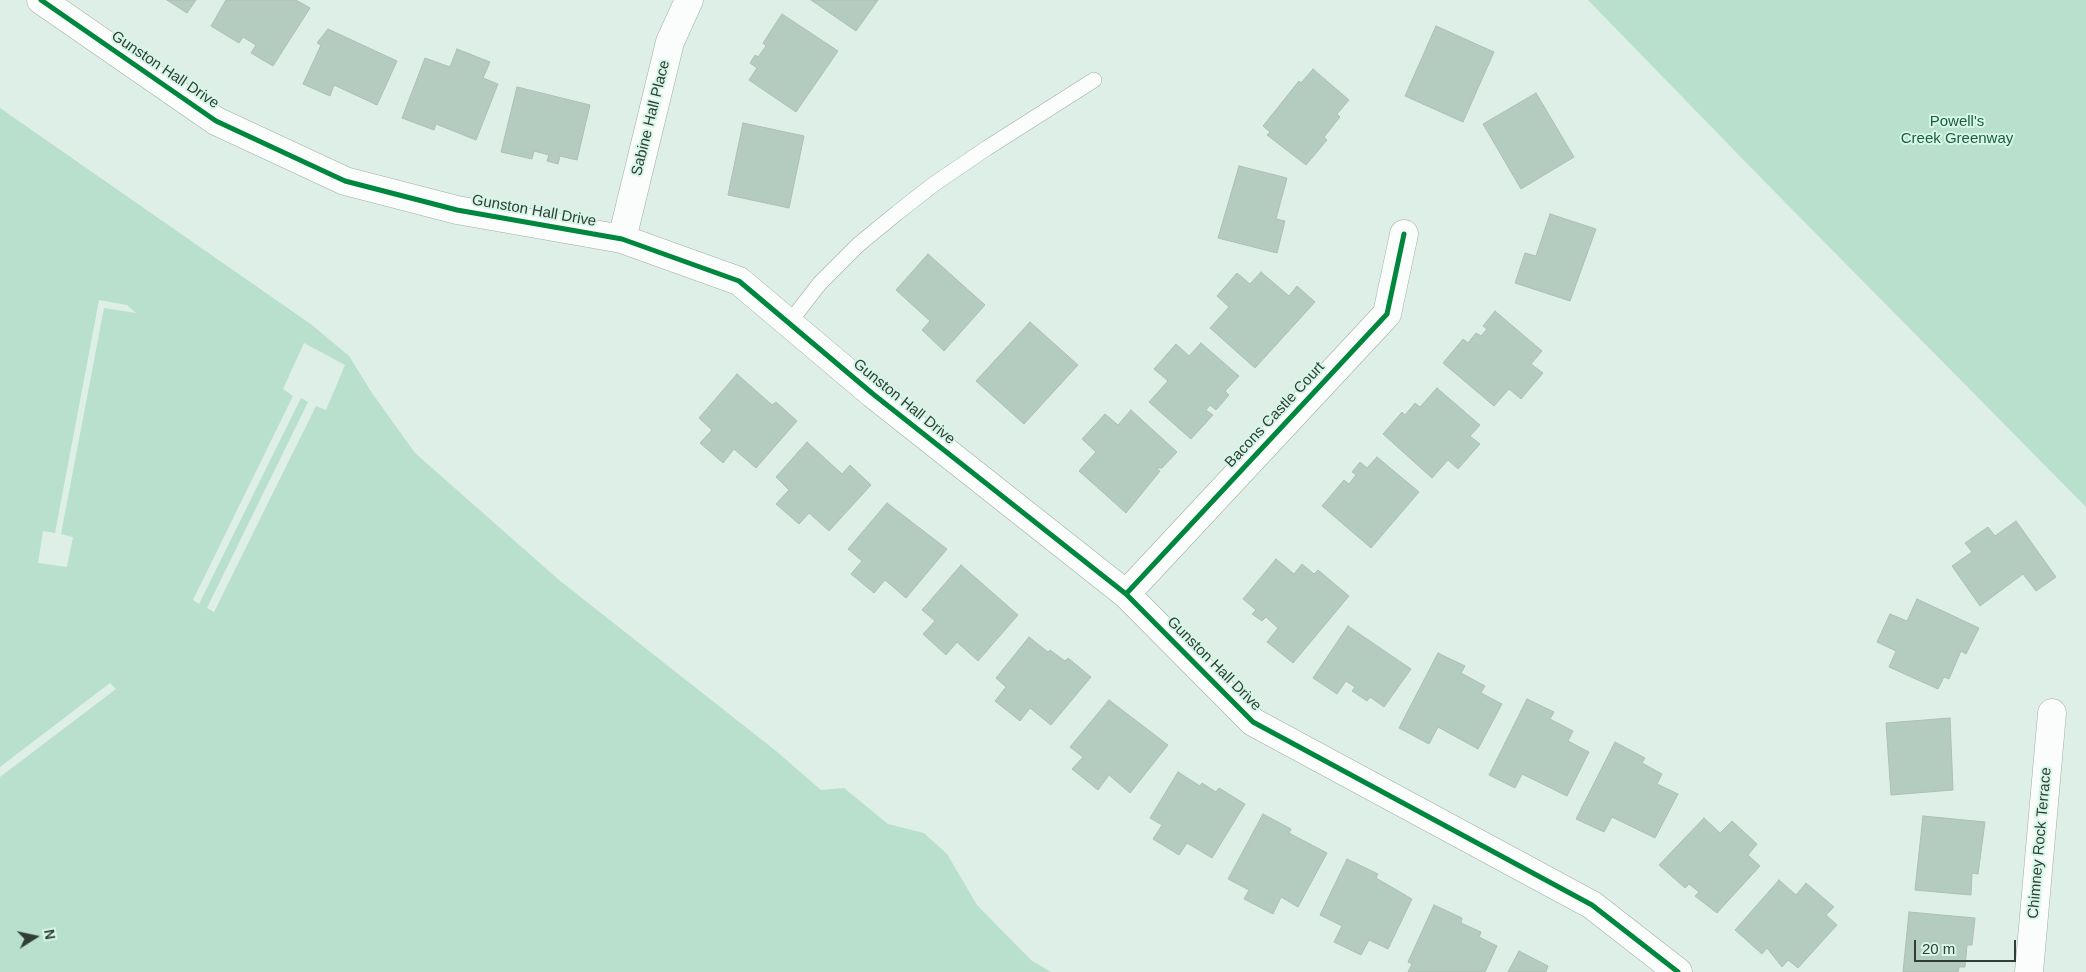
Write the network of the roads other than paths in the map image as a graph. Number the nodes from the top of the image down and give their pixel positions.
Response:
1 (41, 0) edge
2 (689, 0) edge
3 (1094, 80) dead end
4 (1404, 234) dead end
5 (622, 239) junction
6 (789, 323) junction
7 (1126, 594) junction
8 (2052, 713) dead end
9 (1678, 972) edge
10 (2029, 972) edge

1 - 5 street, Gunston Hall Drive
2 - 5 street, Sabine Hall Place
3 - 6 lane
4 - 7 street, Bacons Castle Court
5 - 6 street, Gunston Hall Drive
6 - 7 street, Gunston Hall Drive
7 - 9 street, Gunston Hall Drive
8 - 10 street, Chimney Rock Terrace

